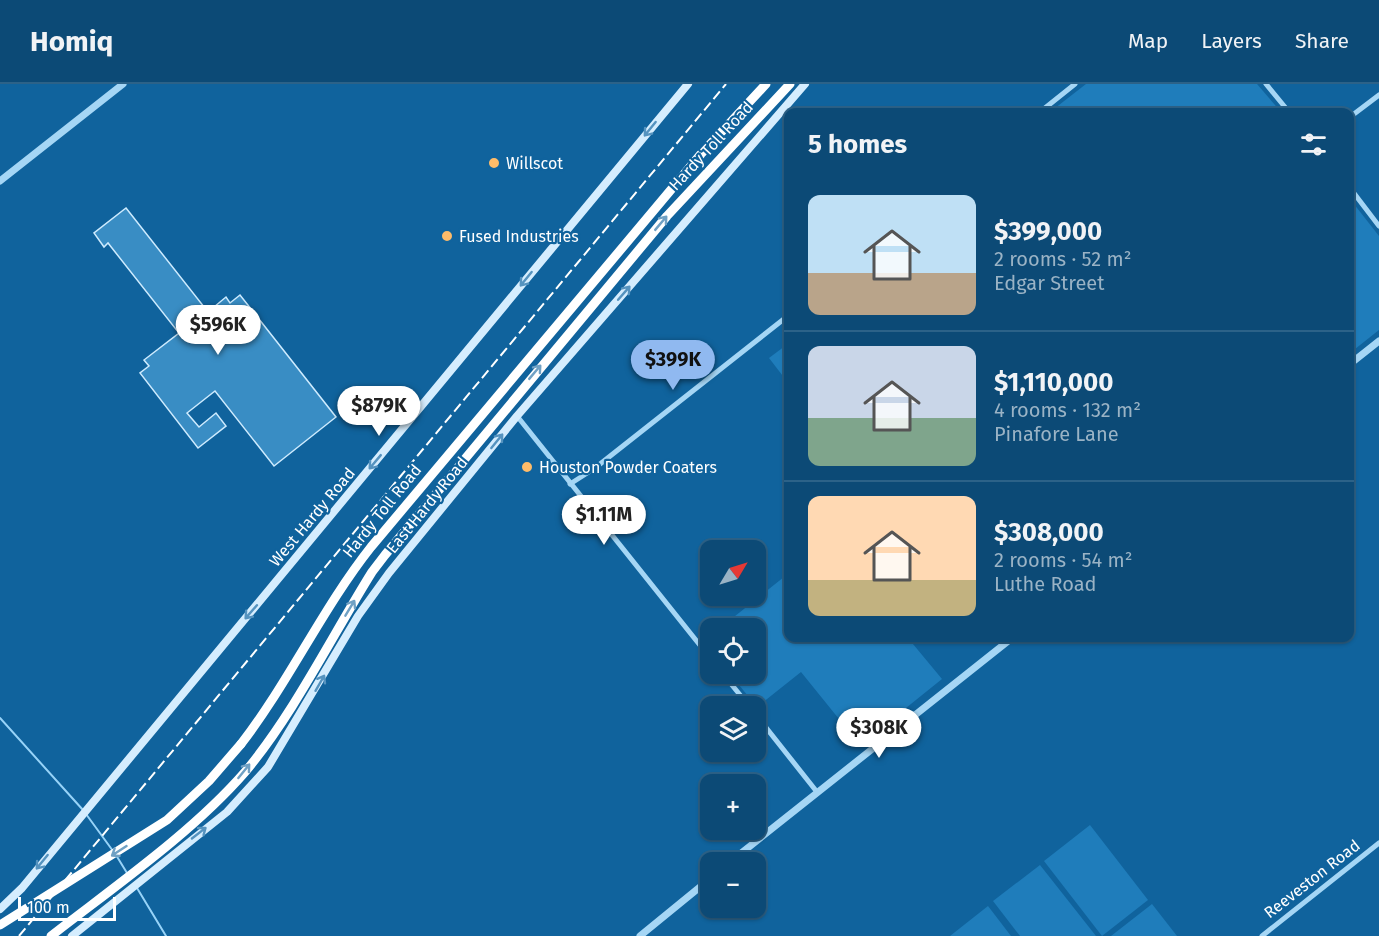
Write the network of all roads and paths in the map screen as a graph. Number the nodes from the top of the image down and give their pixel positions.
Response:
1 (123, 84) edge
2 (688, 84) edge
3 (766, 84) edge
4 (790, 84) edge
5 (805, 84) edge
6 (1075, 84) edge
7 (1266, 84) edge
8 (1379, 95) edge
9 (784, 108) edge
10 (784, 108) edge
11 (1045, 108) edge
12 (1286, 108) edge
13 (1354, 114) edge
14 (0, 181) edge
15 (1354, 193) edge
16 (1379, 226) edge
17 (784, 319) edge
18 (1379, 341) edge
19 (1354, 361) edge
20 (517, 416) junction
21 (570, 484) junction
22 (1007, 642) edge
23 (700, 645) edge
24 (731, 684) edge
25 (741, 696) edge
26 (766, 728) edge
27 (817, 792) junction
28 (1379, 843) edge
29 (742, 852) edge
30 (700, 887) edge
31 (0, 909) edge
32 (0, 925) edge
33 (51, 936) edge
34 (72, 936) edge
35 (640, 936) edge
36 (1262, 936) edge

1 - 14 street
2 -> 31 main road, West Hardy Road
3 -> 32 highway, Hardy Toll Road, bridge
33 -> 4 highway, Hardy Toll Road
10 -> 5 main road, East Hardy Road
6 - 11 street
7 - 12 street
8 - 13 street
20 -> 9 main road, East Hardy Road
15 - 16 street
17 - 21 street
18 - 19 street
20 - 21 street
34 -> 20 main road, East Hardy Road
21 - 23 street
22 - 27 street
24 - 25 street
26 - 27 street
27 - 29 street
28 - 36 street, Reeveston Road
30 - 35 street

